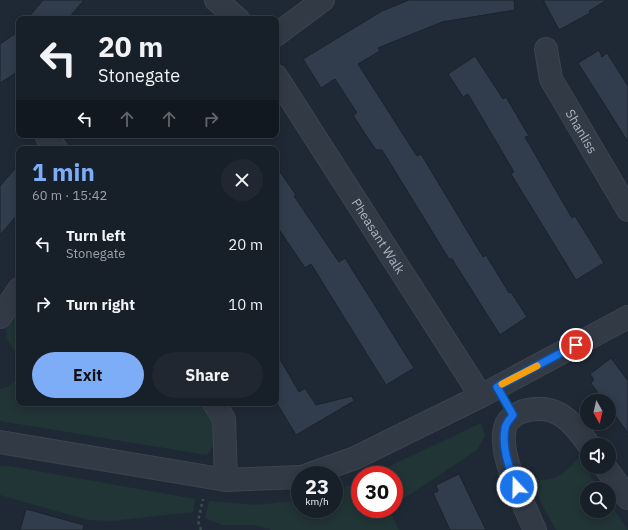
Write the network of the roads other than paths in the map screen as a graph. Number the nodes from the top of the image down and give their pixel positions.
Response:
1 (216, 0) edge
2 (323, 0) edge
3 (235, 16) edge
4 (279, 33) edge
5 (546, 49) dead end
6 (279, 80) edge
7 (628, 210) edge
8 (16, 293) edge
9 (0, 317) edge
10 (628, 317) edge
11 (489, 391) junction
12 (216, 406) edge
13 (513, 415) junction
14 (584, 438) edge
15 (0, 442) edge
16 (332, 466) edge
17 (610, 474) edge
18 (291, 477) edge
19 (226, 480) junction
20 (628, 498) edge
21 (535, 530) edge

1 - 3 street
2 - 4 street
5 - 7 street, Shanliss
6 - 11 street, Pheasant Walk
8 - 9 street
10 - 11 street
11 - 13 street, Pheasant Walk
11 - 16 street
12 - 19 street
13 - 14 street
13 - 21 street
15 - 19 street
17 - 20 street
18 - 19 street

